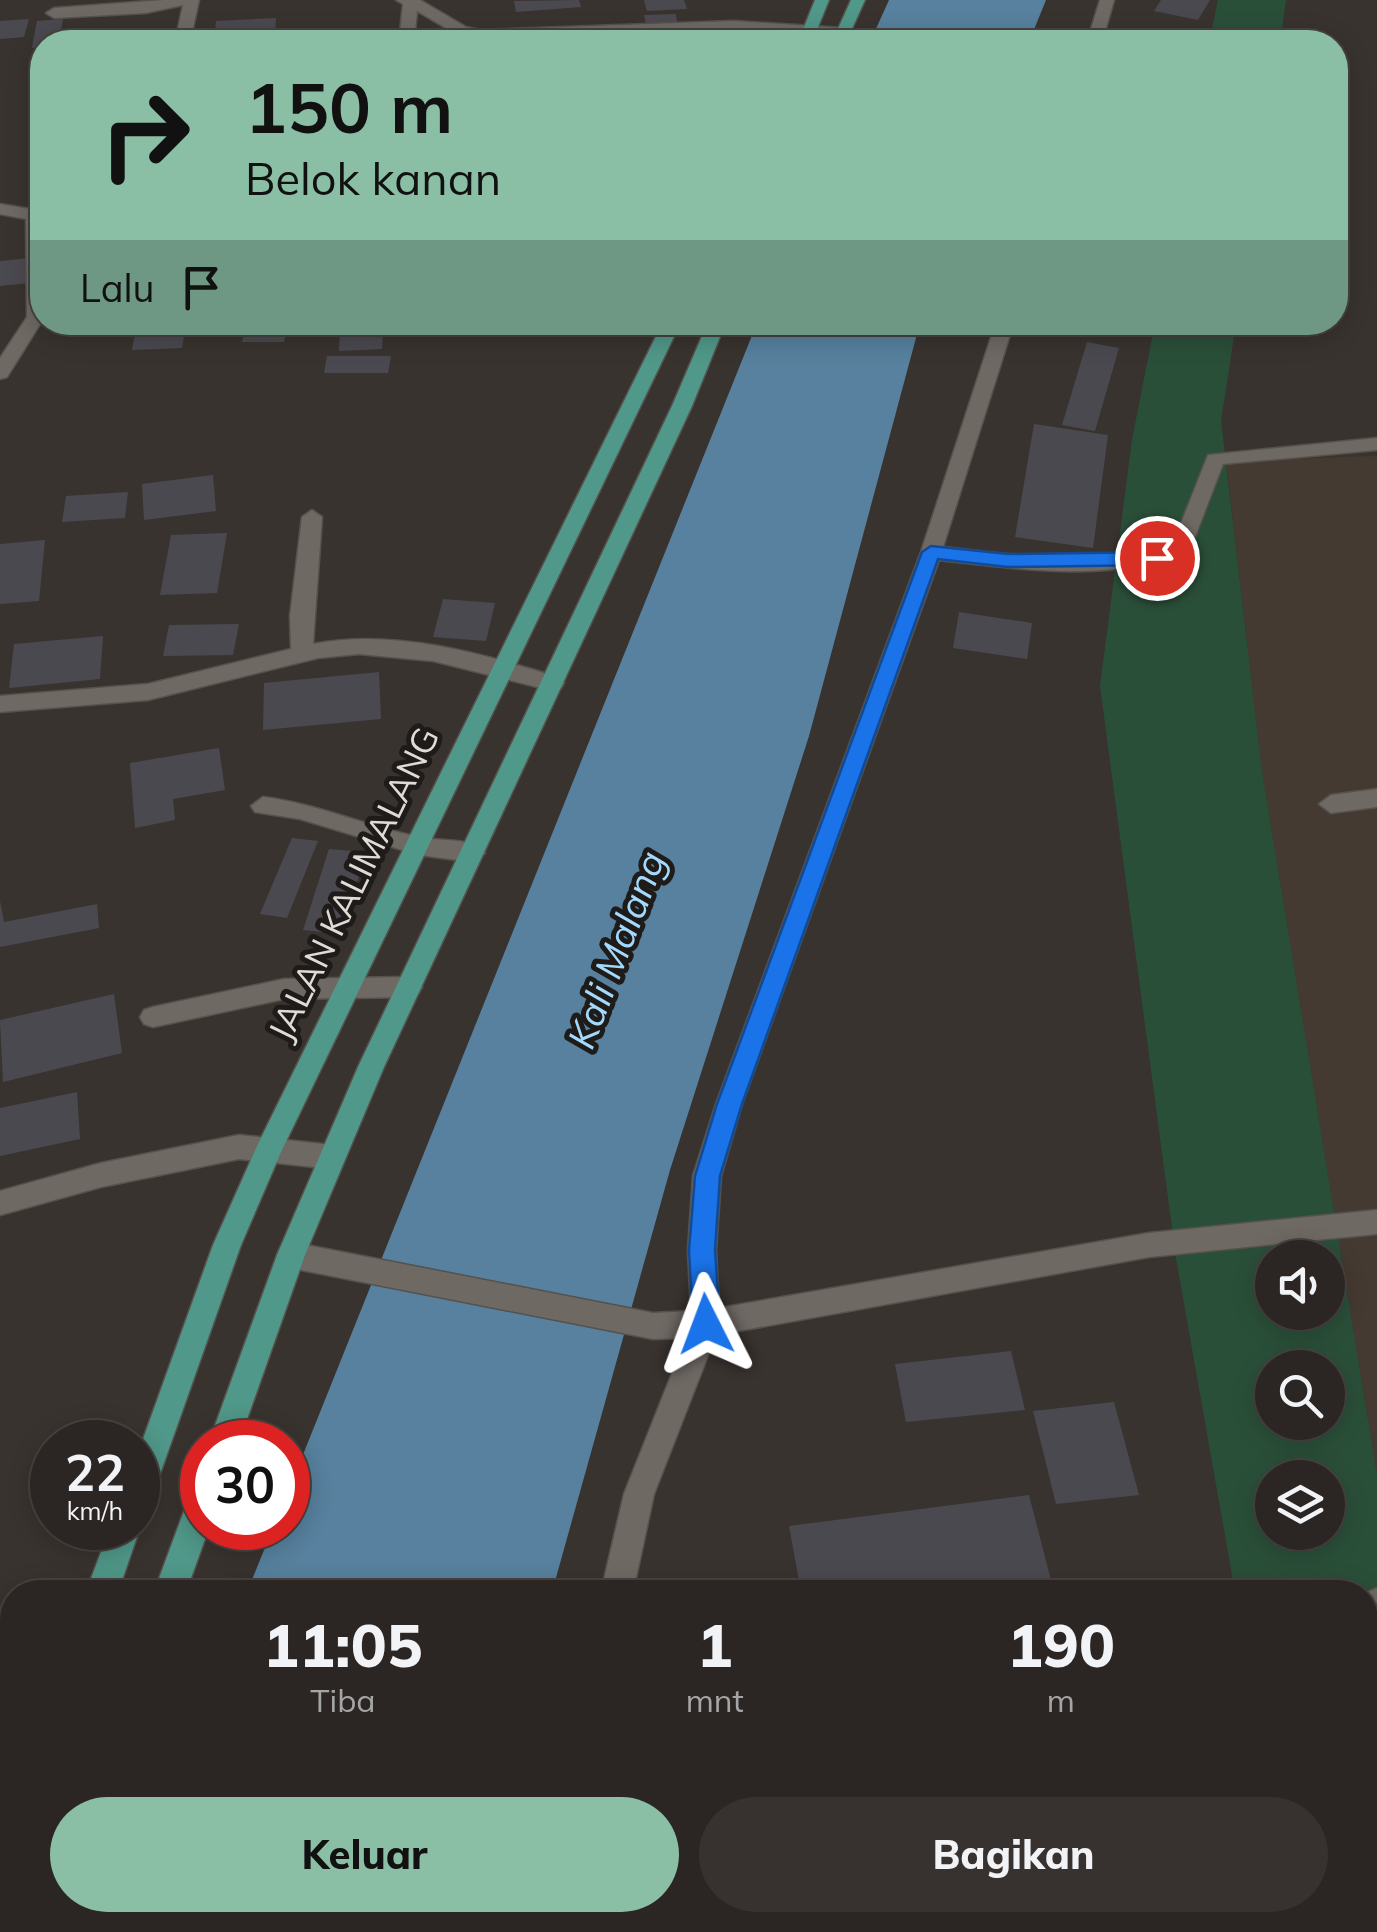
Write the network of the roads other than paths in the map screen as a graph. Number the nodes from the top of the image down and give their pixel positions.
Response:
1 (190, 0) edge
2 (403, 0) edge
3 (822, 0) edge
4 (858, 0) edge
5 (1108, 0) edge
6 (412, 1) edge
7 (54, 14) dead end
8 (185, 30) edge
9 (408, 30) edge
10 (458, 30) edge
11 (621, 30) edge
12 (764, 30) edge
13 (810, 30) edge
14 (845, 30) edge
15 (1098, 30) edge
16 (0, 209) edge
17 (30, 214) edge
18 (30, 326) edge
19 (670, 335) edge
20 (708, 335) edge
21 (1000, 335) edge
22 (0, 374) edge
23 (659, 402) junction
24 (1377, 444) edge
25 (312, 517) dead end
26 (931, 552) junction
27 (302, 655) junction
28 (502, 671) junction
29 (553, 683) junction
30 (0, 704) edge
31 (1377, 798) edge
32 (1331, 804) dead end
33 (263, 806) dead end
34 (419, 846) junction
35 (472, 854) junction
36 (409, 986) junction
37 (346, 990) junction
38 (153, 1017) dead end
39 (268, 1152) junction
40 (332, 1157) junction
41 (0, 1203) edge
42 (1368, 1224) edge
43 (291, 1255) junction
44 (706, 1324) junction
45 (232, 1420) edge
46 (160, 1433) edge
47 (118, 1550) edge
48 (185, 1550) edge
49 (106, 1580) edge
50 (174, 1580) edge
51 (620, 1580) edge

1 - 7 street
1 - 8 street
2 - 6 street
3 - 13 main road
4 - 14 main road
5 - 15 street
6 - 9 street
6 - 10 street
11 - 12 street
16 - 17 street
18 - 22 street
19 - 23 main road, JALAN KALIMALANG
20 - 23 main road, JALAN KALIMALANG
21 - 26 street
23 - 28 main road, JALAN KALIMALANG
23 - 29 main road, JALAN KALIMALANG
24 - 26 street
25 - 27 street
26 - 44 street
27 - 28 street
27 - 30 street
28 - 29 street
28 - 34 main road, JALAN KALIMALANG
29 - 35 main road, JALAN KALIMALANG
31 - 32 street
33 - 34 street
34 - 35 street
34 - 37 main road, JALAN KALIMALANG
35 - 36 main road, JALAN KALIMALANG
36 - 37 street
36 - 40 main road, JALAN KALIMALANG
37 - 38 street
37 - 39 main road, JALAN KALIMALANG
39 - 40 street
39 - 41 street
39 - 46 main road, JALAN KALIMALANG
40 - 43 main road, JALAN KALIMALANG
42 - 44 street
43 - 44 street
43 - 45 main road, JALAN KALIMALANG
44 - 51 street
47 - 49 main road
48 - 50 main road

